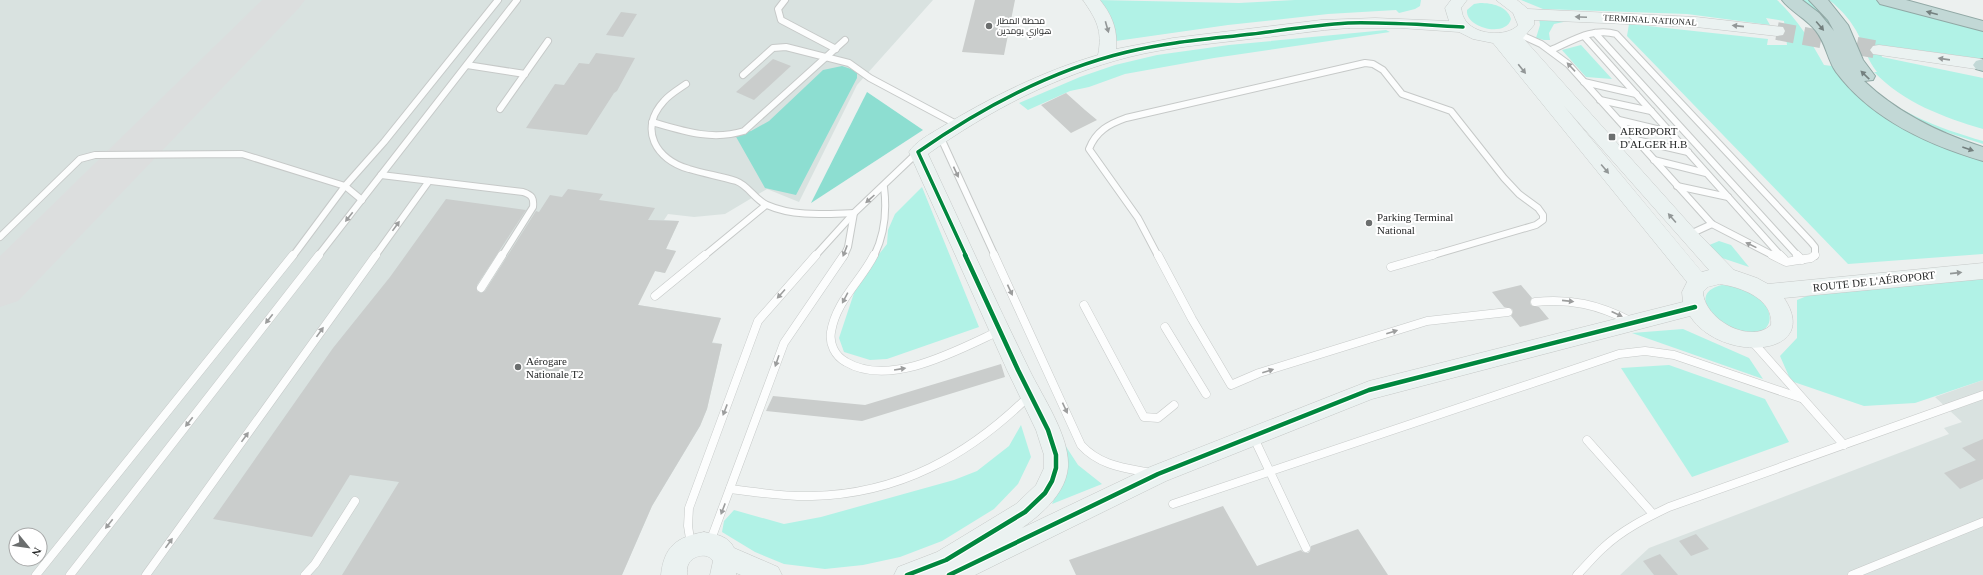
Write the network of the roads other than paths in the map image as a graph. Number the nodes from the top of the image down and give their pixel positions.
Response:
1 (498, 0) edge
2 (517, 0) edge
3 (785, 0) edge
4 (1091, 0) edge
5 (1504, 0) edge
6 (1791, 0) edge
7 (1818, 0) edge
8 (1886, 0) edge
9 (1453, 3) edge
10 (1523, 14) junction
11 (1983, 26) edge
12 (1463, 27) junction
13 (1777, 31) tunnel mouth
14 (1595, 33) junction
15 (1510, 36) junction
16 (1584, 36) junction
17 (845, 40) dead end
18 (548, 41) dead end
19 (836, 49) junction
20 (1551, 50) junction
21 (1879, 50) tunnel mouth
22 (827, 57) junction
23 (1106, 58) junction
24 (1983, 65) edge
25 (468, 66) junction
26 (525, 74) junction
27 (743, 75) dead end
28 (1584, 82) junction
29 (686, 84) dead end
30 (1636, 94) junction
31 (1600, 100) junction
32 (500, 109) dead end
33 (1652, 111) junction
34 (1618, 120) junction
35 (652, 122) junction
36 (958, 125) junction
37 (1669, 132) junction
38 (940, 136) junction
39 (1636, 140) junction
40 (1983, 140) edge
41 (918, 152) junction
42 (1688, 152) junction
43 (1983, 154) edge
44 (1654, 159) junction
45 (1706, 173) junction
46 (381, 175) junction
47 (429, 181) junction
48 (345, 186) junction
49 (1677, 186) junction
50 (884, 187) junction
51 (1728, 197) junction
52 (362, 200) junction
53 (766, 205) junction
54 (854, 213) junction
55 (1712, 224) junction
56 (1688, 235) junction
57 (0, 237) edge
58 (1802, 260) junction
59 (1786, 262) junction
60 (1391, 267) dead end
61 (1983, 271) edge
62 (1728, 276) junction
63 (1698, 282) junction
64 (481, 288) dead end
65 (1764, 292) junction
66 (655, 296) dead end
67 (1535, 302) dead end
68 (1084, 305) dead end
69 (1695, 307) junction
70 (1508, 312) dead end
71 (1634, 322) junction
72 (1165, 327) dead end
73 (1000, 331) junction
74 (1750, 340) junction
75 (1030, 394) junction
76 (1206, 394) dead end
77 (1983, 395) edge
78 (1801, 398) junction
79 (1174, 405) dead end
80 (1253, 436) junction
81 (1587, 440) dead end
82 (1844, 445) junction
83 (1269, 472) junction
84 (1158, 474) junction
85 (730, 489) junction
86 (355, 501) dead end
87 (1173, 504) dead end
88 (1653, 514) junction
89 (1983, 522) edge
90 (1306, 548) dead end
91 (712, 555) edge
92 (673, 574) edge
93 (36, 575) edge
94 (72, 575) edge
95 (146, 575) edge
96 (305, 575) edge
97 (769, 575) edge
98 (907, 575) edge
99 (950, 575) edge
100 (1577, 575) edge
101 (1852, 575) edge

1 - 48 lane
2 - 25 lane
3 - 19 lane
4 -> 23 street
5 - 10 street
6 -> 43 highway
40 -> 7 highway
11 -> 8 highway
9 - 12 street
13 -> 10 street, TERMINAL NATIONAL
10 - 15 street
12 - 15 street
12 - 23 street
14 - 16 lane
14 - 58 lane
14 - 58 lane
15 - 20 lane
56 -> 15 street
15 -> 63 street
16 - 20 lane
16 - 30 lane
17 - 19 lane
18 - 26 lane
19 - 22 lane
28 -> 20 lane
24 -> 21 street
22 - 27 lane
22 - 35 lane
22 - 36 lane
23 - 36 street
25 - 26 lane
25 - 46 lane
26 - 32 lane
28 - 30 lane
28 - 31 lane
29 - 35 lane
30 - 33 lane
31 - 33 lane
31 - 34 lane
33 - 37 lane
34 - 37 lane
34 - 39 lane
35 - 53 lane
36 - 38 street
37 - 42 lane
38 - 41 street
38 -> 84 lane
39 - 42 lane
39 - 44 lane
41 - 50 lane
41 - 73 street
42 - 45 lane
44 - 45 lane
44 - 49 lane
45 - 51 lane
46 - 47 lane
46 - 52 lane
47 - 64 lane
95 -> 47 lane
48 - 52 lane
48 - 57 lane
48 - 93 lane
49 - 51 lane
49 - 55 lane
50 -> 54 lane
50 -> 73 lane
51 - 59 lane
52 -> 94 lane
53 - 54 lane
53 - 66 lane
54 -> 85 lane
54 -> 91 lane
55 - 56 lane
59 -> 55 lane
56 - 62 street
58 - 59 lane
60 -> 70 lane
65 -> 61 street, ROUTE DE L'AÉROPORT
62 - 63 street
62 - 65 street
63 - 69 street
65 - 74 street
67 -> 71 lane
68 - 79 lane
69 - 71 street
69 - 74 street
71 - 80 street
72 - 76 lane
73 - 75 street
74 - 78 lane
75 - 85 lane
75 - 98 street
77 - 82 lane
78 - 82 lane
78 - 83 lane
80 - 83 lane
80 - 84 street
81 - 88 lane
82 - 88 lane
83 - 87 lane
83 - 90 lane
84 - 99 street
85 -> 91 lane
86 - 96 lane
88 - 100 lane
89 - 101 lane
91 - 92 street
91 - 97 street

